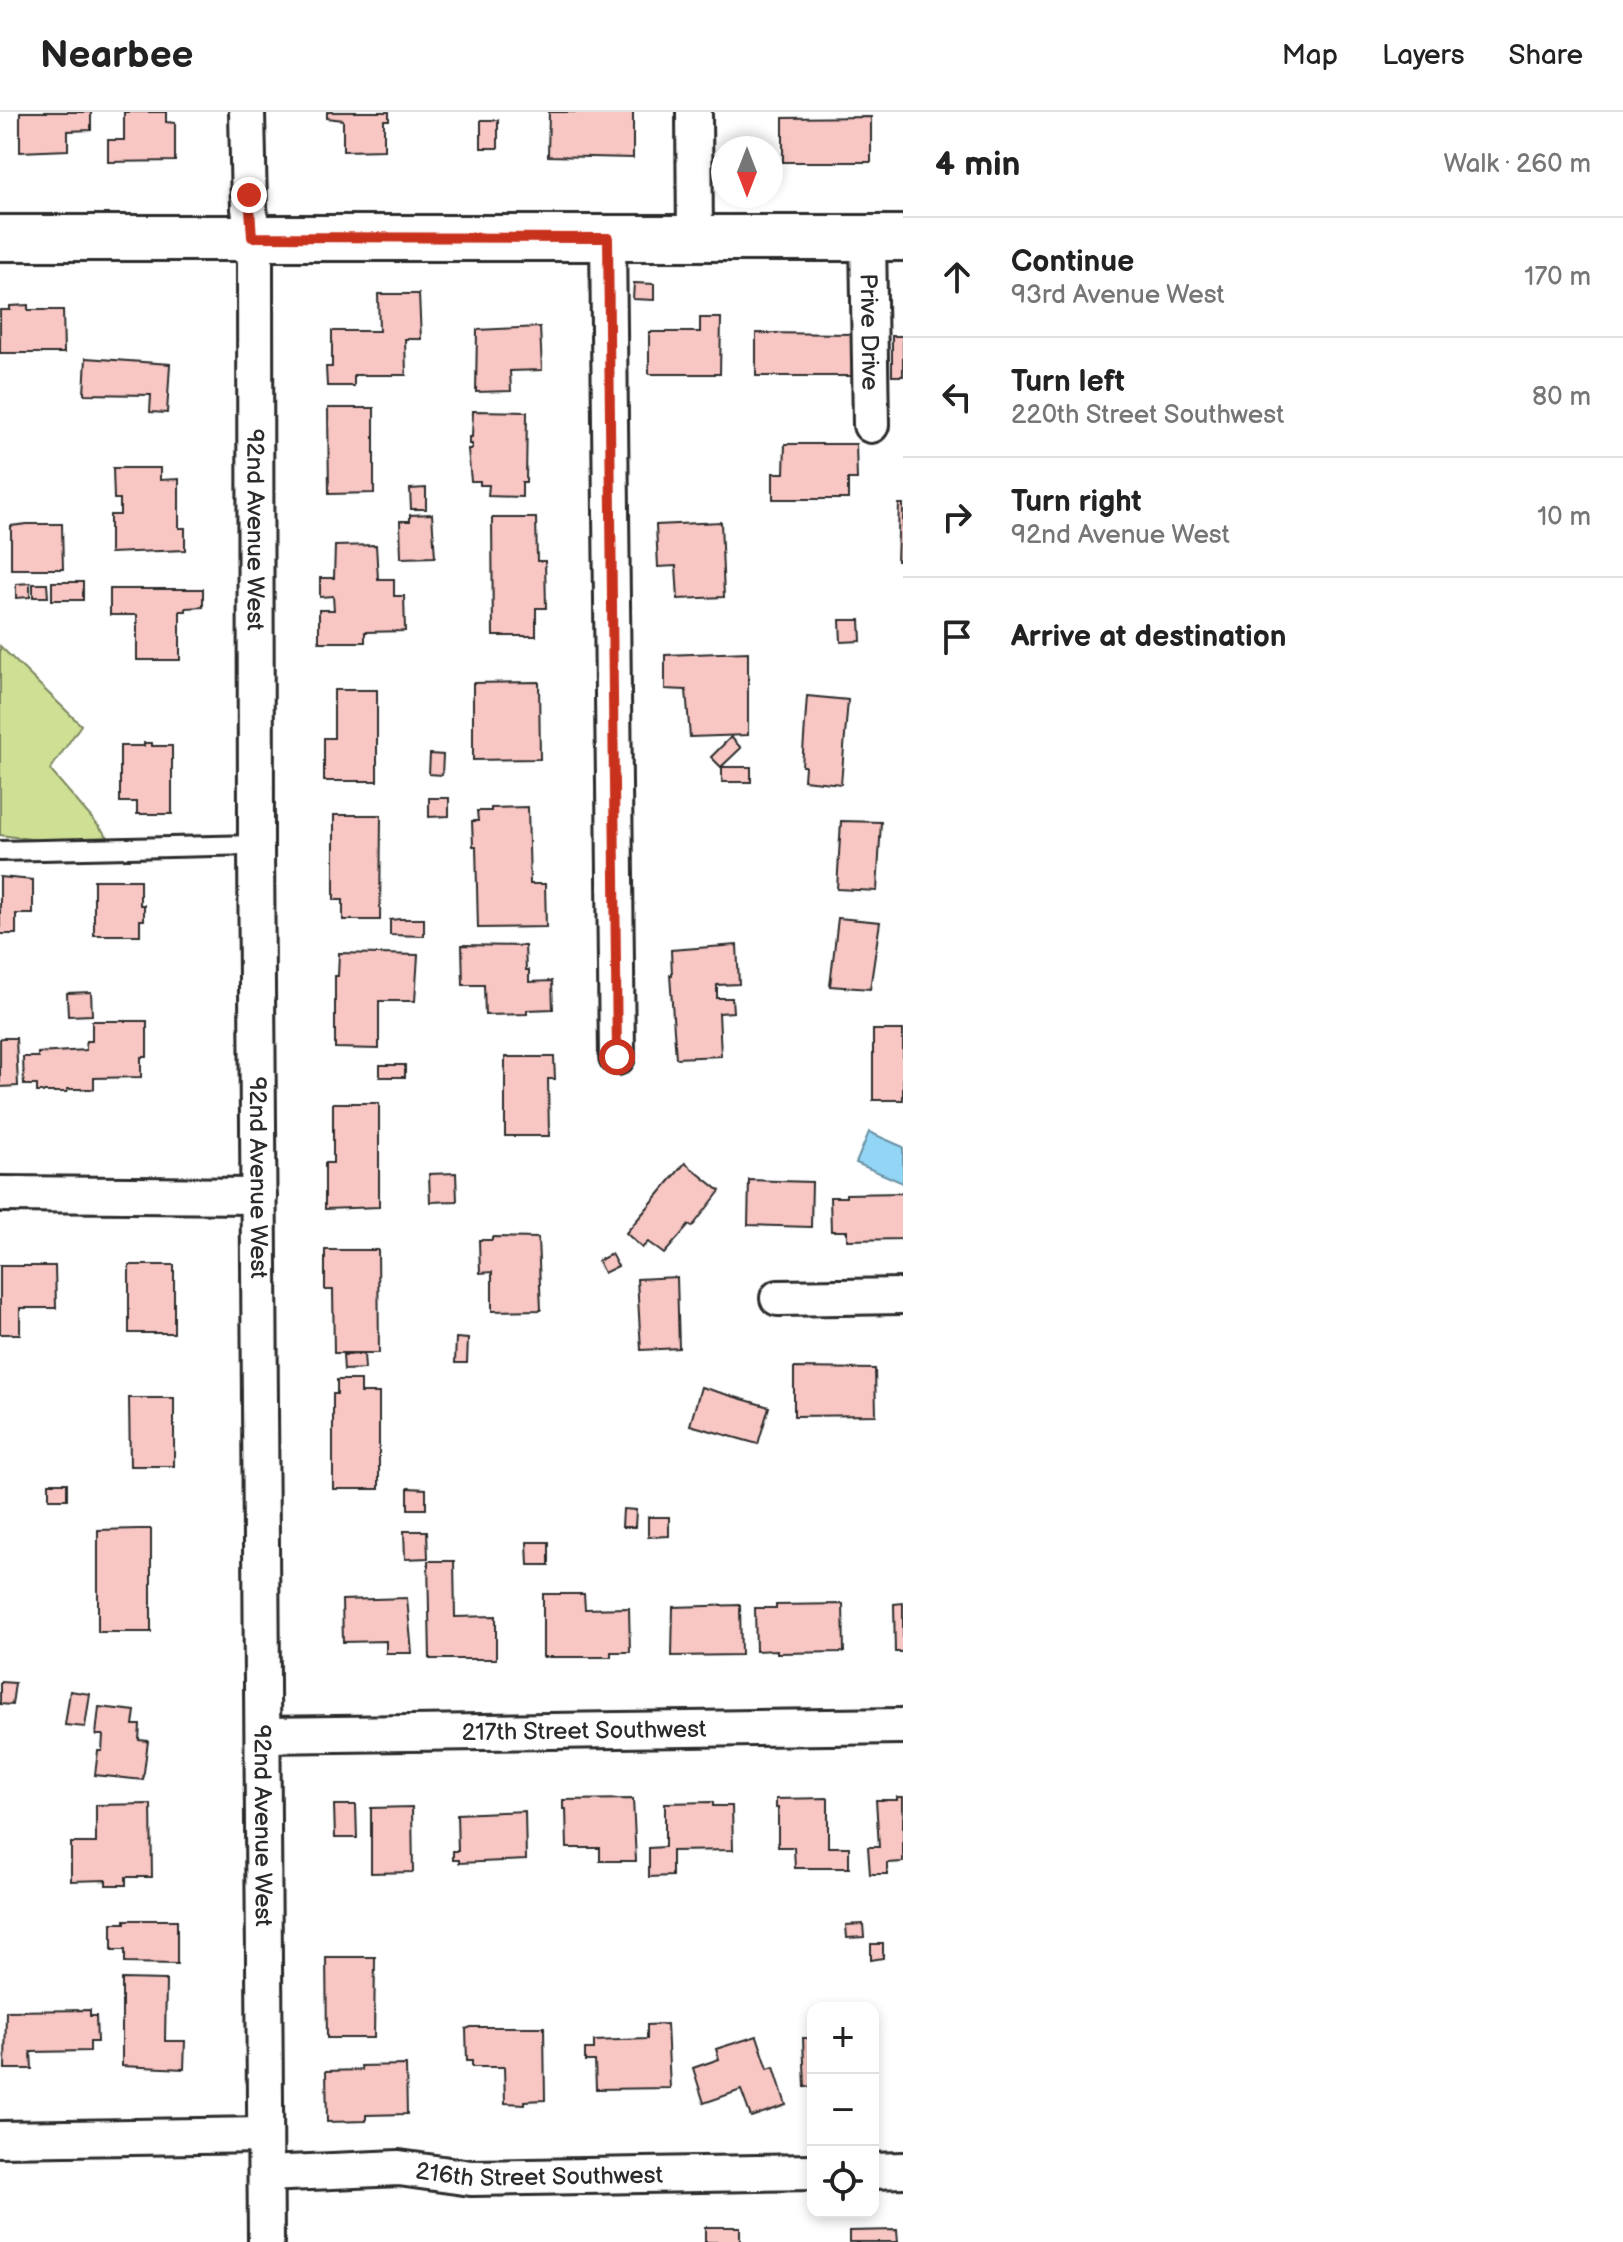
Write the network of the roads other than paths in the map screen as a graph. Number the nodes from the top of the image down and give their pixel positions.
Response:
1 (247, 112) edge
2 (694, 112) edge
3 (252, 237) junction
4 (695, 237) junction
5 (0, 238) edge
6 (608, 238) junction
7 (886, 238) edge
8 (871, 425) dead end
9 (256, 845) junction
10 (0, 851) edge
11 (617, 1057) dead end
12 (0, 1194) edge
13 (259, 1196) junction
14 (903, 1296) edge
15 (778, 1298) dead end
16 (903, 1726) edge
17 (264, 1735) junction
18 (265, 2135) junction
19 (0, 2139) edge
20 (903, 2170) edge
21 (879, 2171) edge
22 (807, 2172) edge
23 (266, 2174) junction
24 (266, 2242) edge

1 - 3 street, 92nd Avenue West
2 - 4 street
3 - 5 main road
3 - 6 main road
3 - 9 street, 92nd Avenue West
4 - 6 main road
4 - 7 main road
6 - 11 street
7 - 8 street, Prive Drive
9 - 10 lane
9 - 13 street, 92nd Avenue West
12 - 13 street
13 - 17 street, 92nd Avenue West
14 - 15 street
16 - 17 street, 217th Street Southwest
17 - 18 street, 92nd Avenue West
18 - 19 street
18 - 23 street, 92nd Avenue West
20 - 21 street
22 - 23 street, 216th Street Southwest
23 - 24 street, 92nd Avenue West

